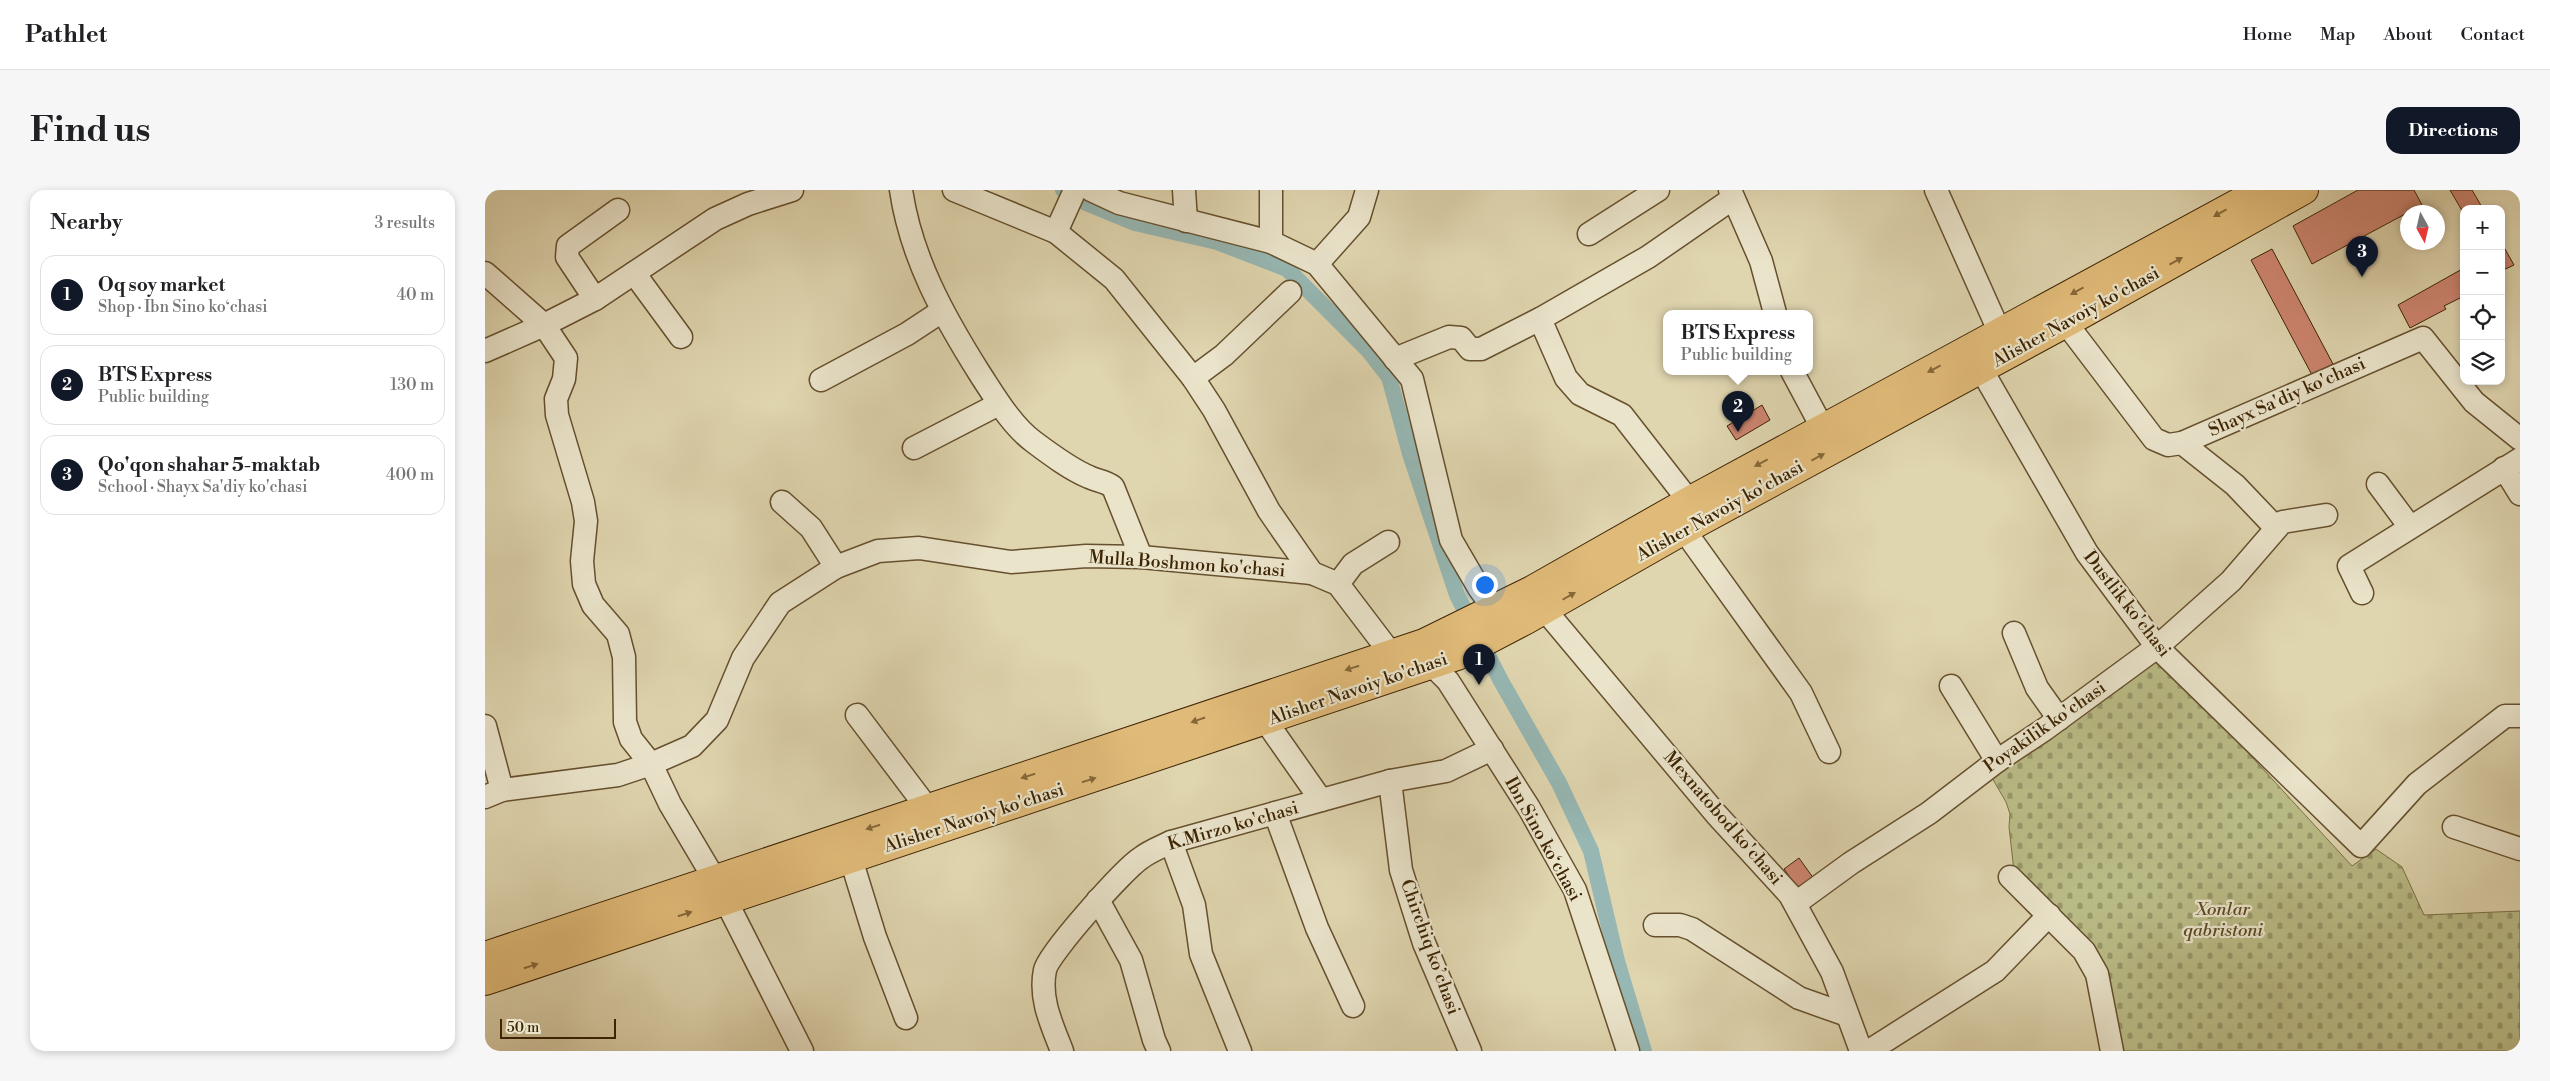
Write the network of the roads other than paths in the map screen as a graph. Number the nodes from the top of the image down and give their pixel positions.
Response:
1 (792, 190) edge
2 (901, 190) edge
3 (954, 190) edge
4 (1075, 190) edge
5 (1091, 190) edge
6 (1185, 190) edge
7 (1271, 190) edge
8 (1367, 190) edge
9 (1658, 190) edge
10 (1936, 190) edge
11 (2262, 190) edge
12 (2304, 190) edge
13 (1731, 195) edge
14 (618, 210) dead end
15 (1186, 221) junction
16 (1056, 232) junction
17 (1589, 234) dead end
18 (1271, 242) junction
19 (1317, 264) junction
20 (485, 273) edge
21 (634, 273) junction
22 (1290, 292) dead end
23 (595, 299) junction
24 (1774, 310) edge
25 (942, 311) junction
26 (1540, 319) junction
27 (2066, 323) junction
28 (544, 326) junction
29 (2000, 333) junction
30 (681, 337) dead end
31 (485, 351) edge
32 (1395, 359) junction
33 (1981, 369) junction
34 (1794, 375) edge
35 (1193, 378) junction
36 (821, 380) dead end
37 (999, 404) junction
38 (1823, 429) junction
39 (2520, 439) edge
40 (2181, 444) junction
41 (914, 448) dead end
42 (2512, 464) edge
43 (2378, 484) dead end
44 (2520, 494) edge
45 (782, 502) dead end
46 (1689, 502) junction
47 (2326, 515) dead end
48 (2410, 527) junction
49 (2276, 528) junction
50 (1684, 530) junction
51 (1388, 542) dead end
52 (1141, 557) junction
53 (836, 567) junction
54 (1312, 573) junction
55 (1337, 584) junction
56 (2362, 593) dead end
57 (1545, 610) junction
58 (1493, 620) junction
59 (2013, 633) dead end
60 (2157, 647) junction
61 (1440, 649) junction
62 (1396, 665) junction
63 (1951, 686) dead end
64 (857, 715) dead end
65 (2520, 716) edge
66 (2059, 719) junction
67 (1265, 720) junction
68 (485, 726) edge
69 (1492, 749) junction
70 (1829, 752) dead end
71 (1997, 760) junction
72 (651, 764) junction
73 (1390, 781) junction
74 (493, 794) edge
75 (1321, 800) junction
76 (927, 809) junction
77 (1275, 813) junction
78 (2454, 827) dead end
79 (1171, 842) junction
80 (2520, 849) edge
81 (851, 859) junction
82 (2010, 877) dead end
83 (720, 890) junction
84 (1098, 900) junction
85 (1796, 903) junction
86 (2049, 915) junction
87 (1655, 925) dead end
88 (485, 956) edge
89 (485, 981) edge
90 (1353, 1006) dead end
91 (1847, 1015) junction
92 (906, 1018) dead end
93 (802, 1051) edge
94 (1062, 1051) edge
95 (1159, 1051) edge
96 (1240, 1051) edge
97 (1470, 1051) edge
98 (1628, 1051) edge
99 (1861, 1051) edge
100 (1869, 1051) edge
101 (2112, 1051) edge

1 - 21 street
2 - 25 street
3 - 16 street
4 - 16 street
5 - 15 street
6 - 15 street
7 - 18 street
8 - 19 street
9 - 17 street
10 - 29 street
11 -> 29 main road, Alisher Navoiy ko'chasi
27 -> 12 main road, Alisher Navoiy ko'chasi
13 - 24 street
13 - 26 street
14 - 23 street
15 - 18 street
16 - 35 street
18 - 19 street
19 - 32 street
20 - 28 street
21 - 23 street
21 - 30 street
22 - 35 street
23 - 28 street
25 - 36 street
25 - 37 street
26 - 32 street
26 - 46 street
27 - 33 main road, Alisher Navoiy ko'chasi
27 - 40 street
28 - 31 street
28 - 72 street
29 -> 38 main road, Alisher Navoiy ko'chasi
32 - 58 street
50 -> 33 main road, Alisher Navoiy ko'chasi
33 - 60 street, Dustlik ko'chasi
34 - 38 street
35 - 54 street
37 - 41 street
37 - 52 street
38 -> 46 main road, Alisher Navoiy ko'chasi
39 - 40 street, Shayx Sa'diy ko'chasi
40 - 49 street
42 - 44 street
42 - 48 street
43 - 48 street
45 - 53 street
46 - 58 main road, Alisher Navoiy ko'chasi
47 - 49 street
48 - 56 street
49 - 60 street, Poyakilik ko'chasi
57 -> 50 main road, Alisher Navoiy ko'chasi
50 - 70 street
51 - 55 street
52 - 53 street, Mulla Boshmon ko'chasi
52 - 54 street, Mulla Boshmon ko'chasi
53 - 72 street, Mulla Boshmon ko'chasi
54 - 55 street
55 - 62 street
57 - 58 main road, Alisher Navoiy ko'chasi
57 - 85 street, Mexnatobod ko'chasi
58 - 61 main road, Alisher Navoiy ko'chasi
59 - 66 street
60 - 65 street, Dustlik ko'chasi
60 - 66 street, Poyakilik ko'chasi
61 - 62 main road, Alisher Navoiy ko'chasi
61 - 69 street, Ibn Sino ko‘chasi
62 - 67 main road, Alisher Navoiy ko'chasi
62 -> 76 main road, Alisher Navoiy ko'chasi
63 - 71 street
64 - 76 street
66 - 71 street, Poyakilik ko'chasi
67 - 75 street
81 -> 67 main road, Alisher Navoiy ko'chasi
68 - 74 street
69 - 73 street, K.Mirzo ko'chasi
69 - 98 street, Ibn Sino ko‘chasi
71 - 85 street, Poyakilik ko'chasi
72 - 74 street, Mulla Boshmon ko'chasi
72 - 83 street
73 - 75 street, K.Mirzo ko'chasi
73 - 97 street, Chirchiq ko’chasi
75 - 77 street, K.Mirzo ko'chasi
76 -> 83 main road, Alisher Navoiy ko'chasi
77 - 79 street, K.Mirzo ko'chasi
77 - 90 street
78 - 80 street
79 - 84 street, K.Mirzo ko'chasi
79 - 96 street
81 - 83 main road, Alisher Navoiy ko'chasi
81 - 92 street
82 - 86 street
83 - 88 main road, Alisher Navoiy ko'chasi
89 -> 83 main road, Alisher Navoiy ko'chasi
83 - 93 street
84 - 94 street, K.Mirzo ko'chasi
84 - 95 street
85 - 91 street, Mexnatobod ko'chasi
86 - 100 street
86 - 101 street
87 - 91 street
91 - 99 street, Mexnatobod ko'chasi

